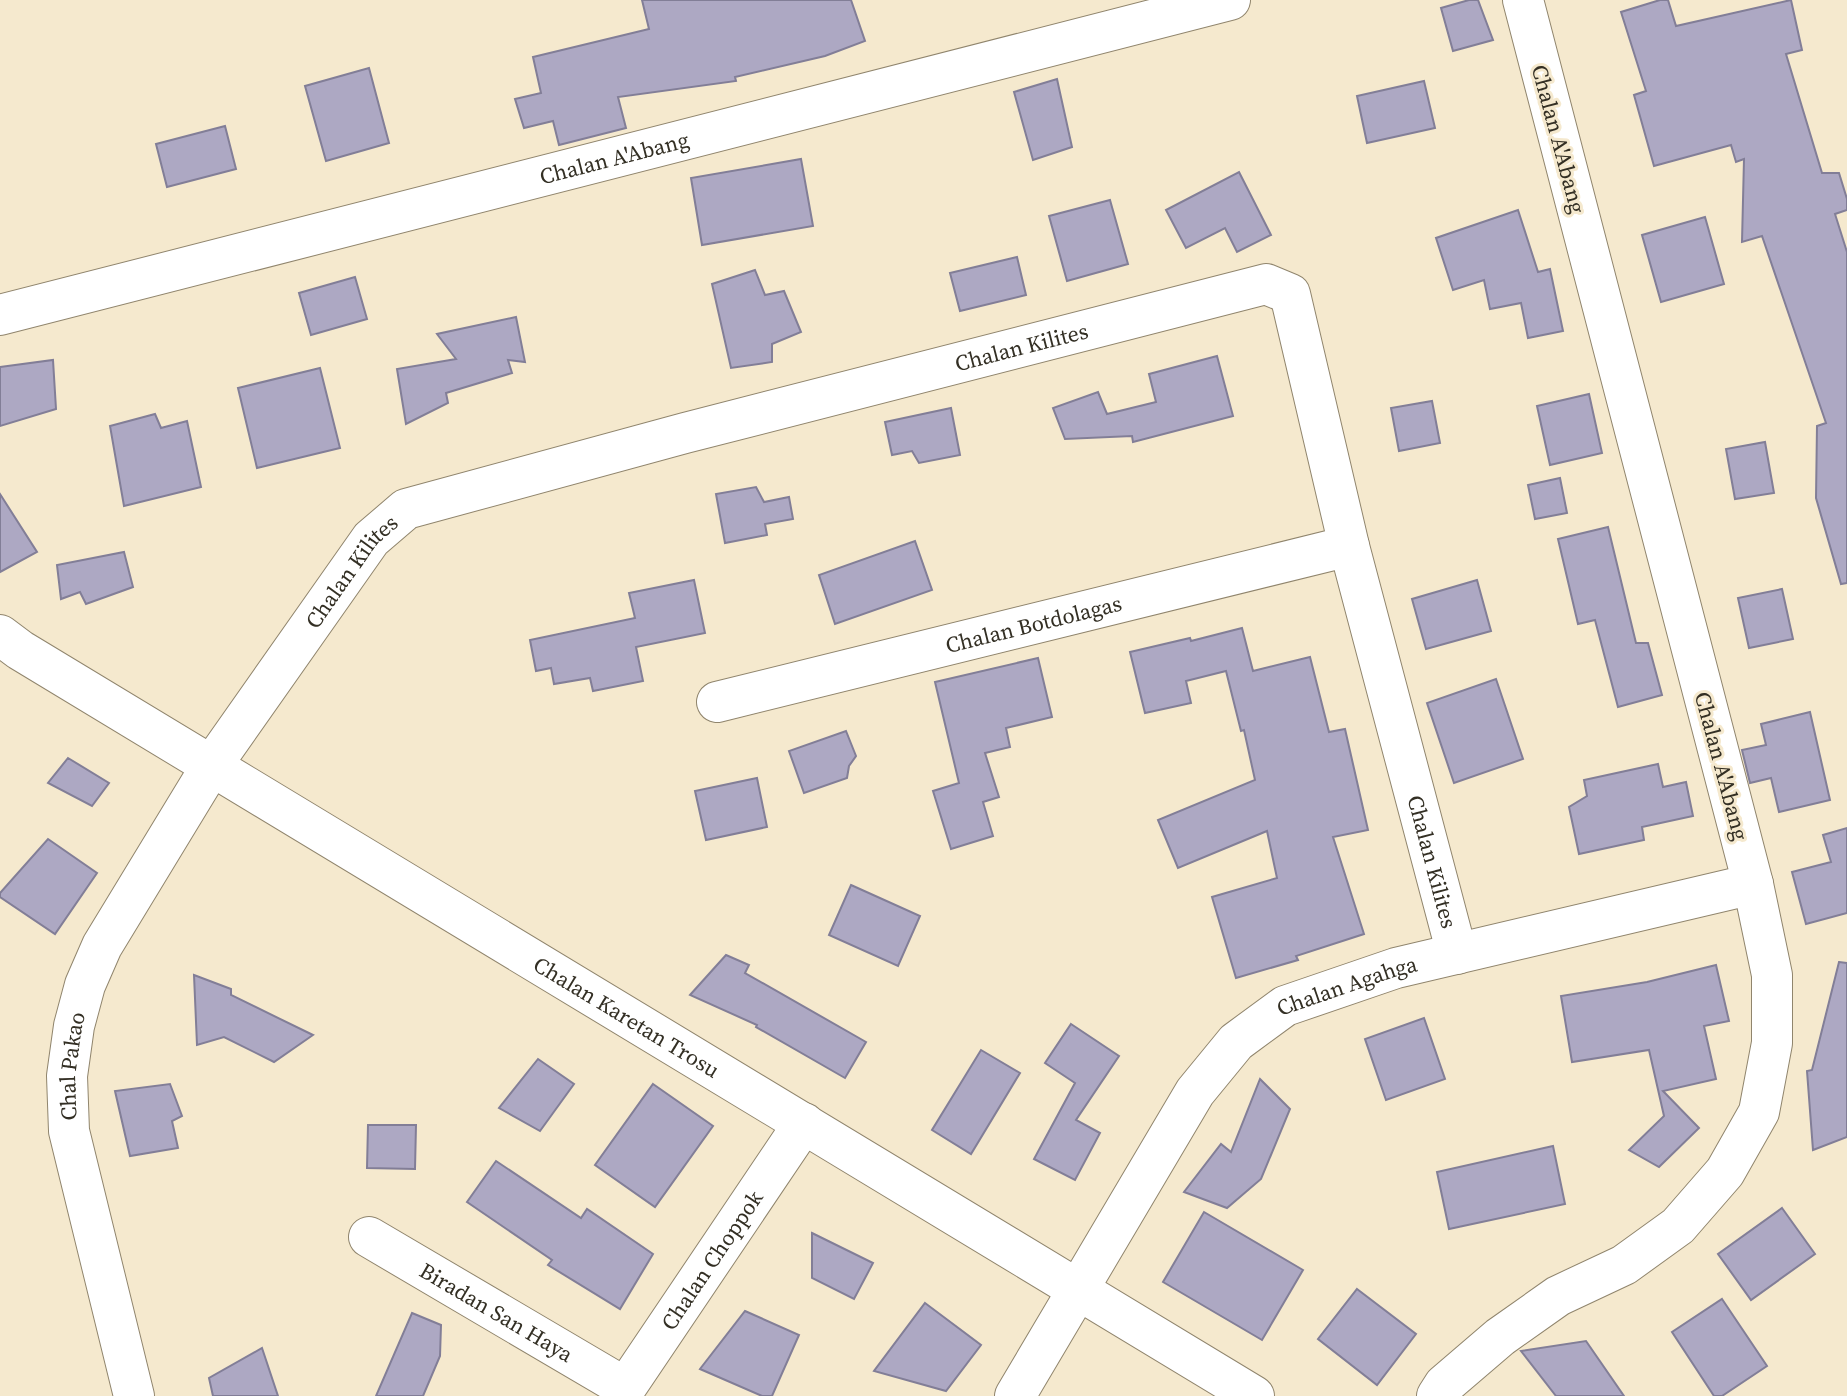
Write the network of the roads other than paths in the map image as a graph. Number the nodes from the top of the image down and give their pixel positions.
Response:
1 (1230, 0) edge
2 (1523, 0) edge
3 (0, 315) edge
4 (1349, 546) junction
5 (0, 635) edge
6 (717, 702) dead end
7 (212, 765) junction
8 (1753, 884) junction
9 (1457, 954) junction
10 (804, 1123) junction
11 (369, 1237) dead end
12 (1080, 1289) junction
13 (622, 1392) edge
14 (134, 1396) edge
15 (1015, 1396) edge
16 (1254, 1396) edge
17 (1437, 1396) edge

1 - 3 street, Chalan A'Abang
2 - 8 street, Chalan A'Abang
4 - 6 street, Chalan Botdolagas
4 - 7 street, Chalan Kilites
4 - 9 street, Chalan Kilites
5 - 7 street, Chalan Karetan Trosu
7 - 10 street, Chalan Karetan Trosu
7 - 14 street, Chal Pakao
8 - 9 street, Chalan Agahga
8 - 17 street, Chalan A'Abang
9 - 12 street, Chalan Agahga
10 - 12 street, Chalan Karetan Trosu
10 - 13 street, Chalan Choppok
11 - 13 street, Biradan San Haya
12 - 15 street, Chalan Agahga
12 - 16 street, Chalan Karetan Trosu

